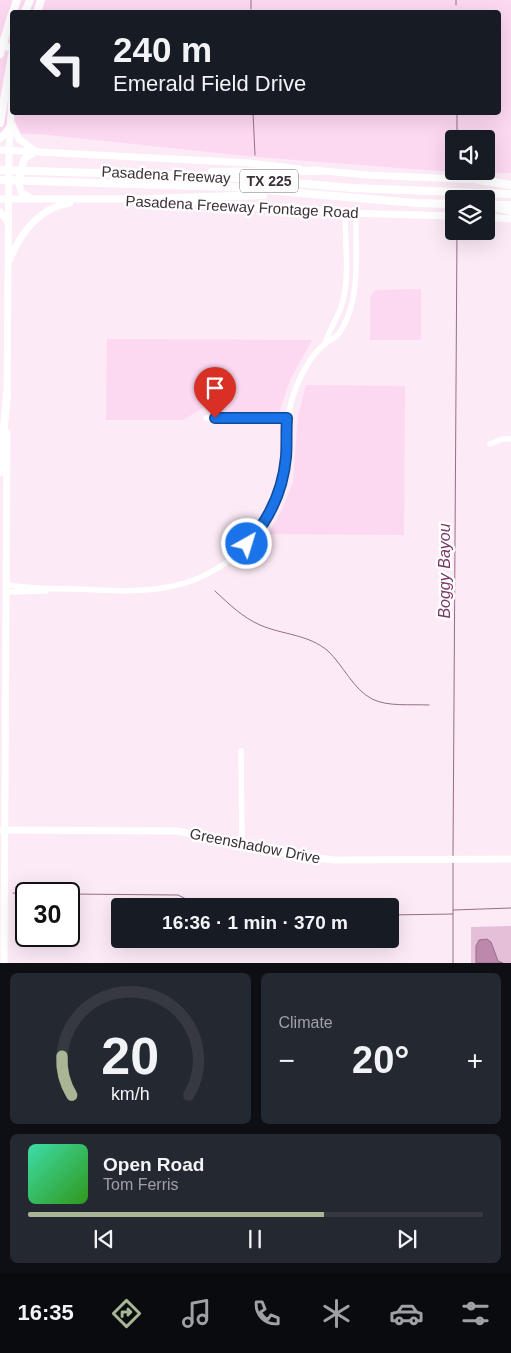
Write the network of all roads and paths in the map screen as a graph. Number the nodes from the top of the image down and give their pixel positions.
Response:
1 (10, 22) edge
2 (0, 54) edge
3 (10, 66) edge
4 (11, 115) edge
5 (10, 122) junction
6 (0, 123) edge
7 (0, 139) edge
8 (0, 150) edge
9 (9, 150) junction
10 (37, 152) junction
11 (0, 170) edge
12 (320, 171) junction
13 (115, 172) junction
14 (445, 178) edge
15 (0, 180) edge
16 (479, 180) joint
17 (511, 181) edge
18 (511, 185) edge
19 (298, 194) junction
20 (511, 194) edge
21 (0, 199) edge
22 (9, 199) junction
23 (150, 199) junction
24 (35, 200) junction
25 (88, 200) junction
26 (445, 203) edge
27 (495, 205) edge
28 (511, 206) edge
29 (495, 207) edge
30 (511, 211) edge
31 (0, 212) edge
32 (345, 213) junction
33 (356, 214) junction
34 (445, 216) edge
35 (495, 217) edge
36 (511, 218) edge
37 (8, 222) junction
38 (8, 264) junction
39 (345, 288) junction
40 (354, 290) junction
41 (4, 315) edge
42 (325, 344) junction
43 (7, 394) junction
44 (206, 418) dead end
45 (287, 418) junction
46 (511, 439) edge
47 (490, 444) dead end
48 (0, 472) edge
49 (6, 584) junction
50 (90, 589) junction
51 (6, 592) junction
52 (241, 751) dead end
53 (5, 807) junction
54 (0, 814) edge
55 (2, 830) edge
56 (242, 843) junction
57 (2, 849) edge
58 (511, 858) edge
59 (4, 963) edge

1 - 2 highway
3 - 6 highway
4 - 5 main road
5 - 7 main road
5 - 9 main road
5 - 10 main road
8 - 9 main road
9 - 10 main road
9 - 22 main road
10 - 12 main road
10 - 24 main road
11 - 13 highway, Pasadena Freeway / TX 225
12 - 13 highway
12 - 14 main road
13 - 20 highway, Pasadena Freeway / TX 225
15 - 19 highway, Pasadena Freeway / TX 225
16 - 17 main road
16 - 18 highway
19 - 23 highway
19 - 26 highway, Pasadena Freeway / TX 225
21 - 22 main road, Pasadena Freeway Frontage Road
22 - 24 main road, Pasadena Freeway Frontage Road
22 - 37 main road
23 - 25 main road, Pasadena Freeway Frontage Road
23 - 32 main road, Pasadena Freeway Frontage Road
24 - 25 main road, Pasadena Freeway Frontage Road
25 - 38 main road
27 - 28 highway
29 - 30 highway
31 - 37 main road
32 - 33 main road, Pasadena Freeway Frontage Road
32 - 39 street
33 - 34 main road, Pasadena Freeway Frontage Road
33 - 40 street
35 - 36 main road
37 - 38 main road
38 - 41 main road
39 - 40 street
39 - 42 street
40 - 42 street
41 - 43 main road
42 - 45 street
43 - 48 highway
43 - 49 main road
44 - 45 street
45 - 50 street
46 - 47 street
49 - 50 street
49 - 51 main road
50 - 51 street
51 - 53 main road
52 - 56 street
53 - 54 main road
53 - 55 main road
55 - 56 main road, Greenshadow Drive
55 - 57 main road
56 - 58 main road, Greenshadow Drive
57 - 59 main road

